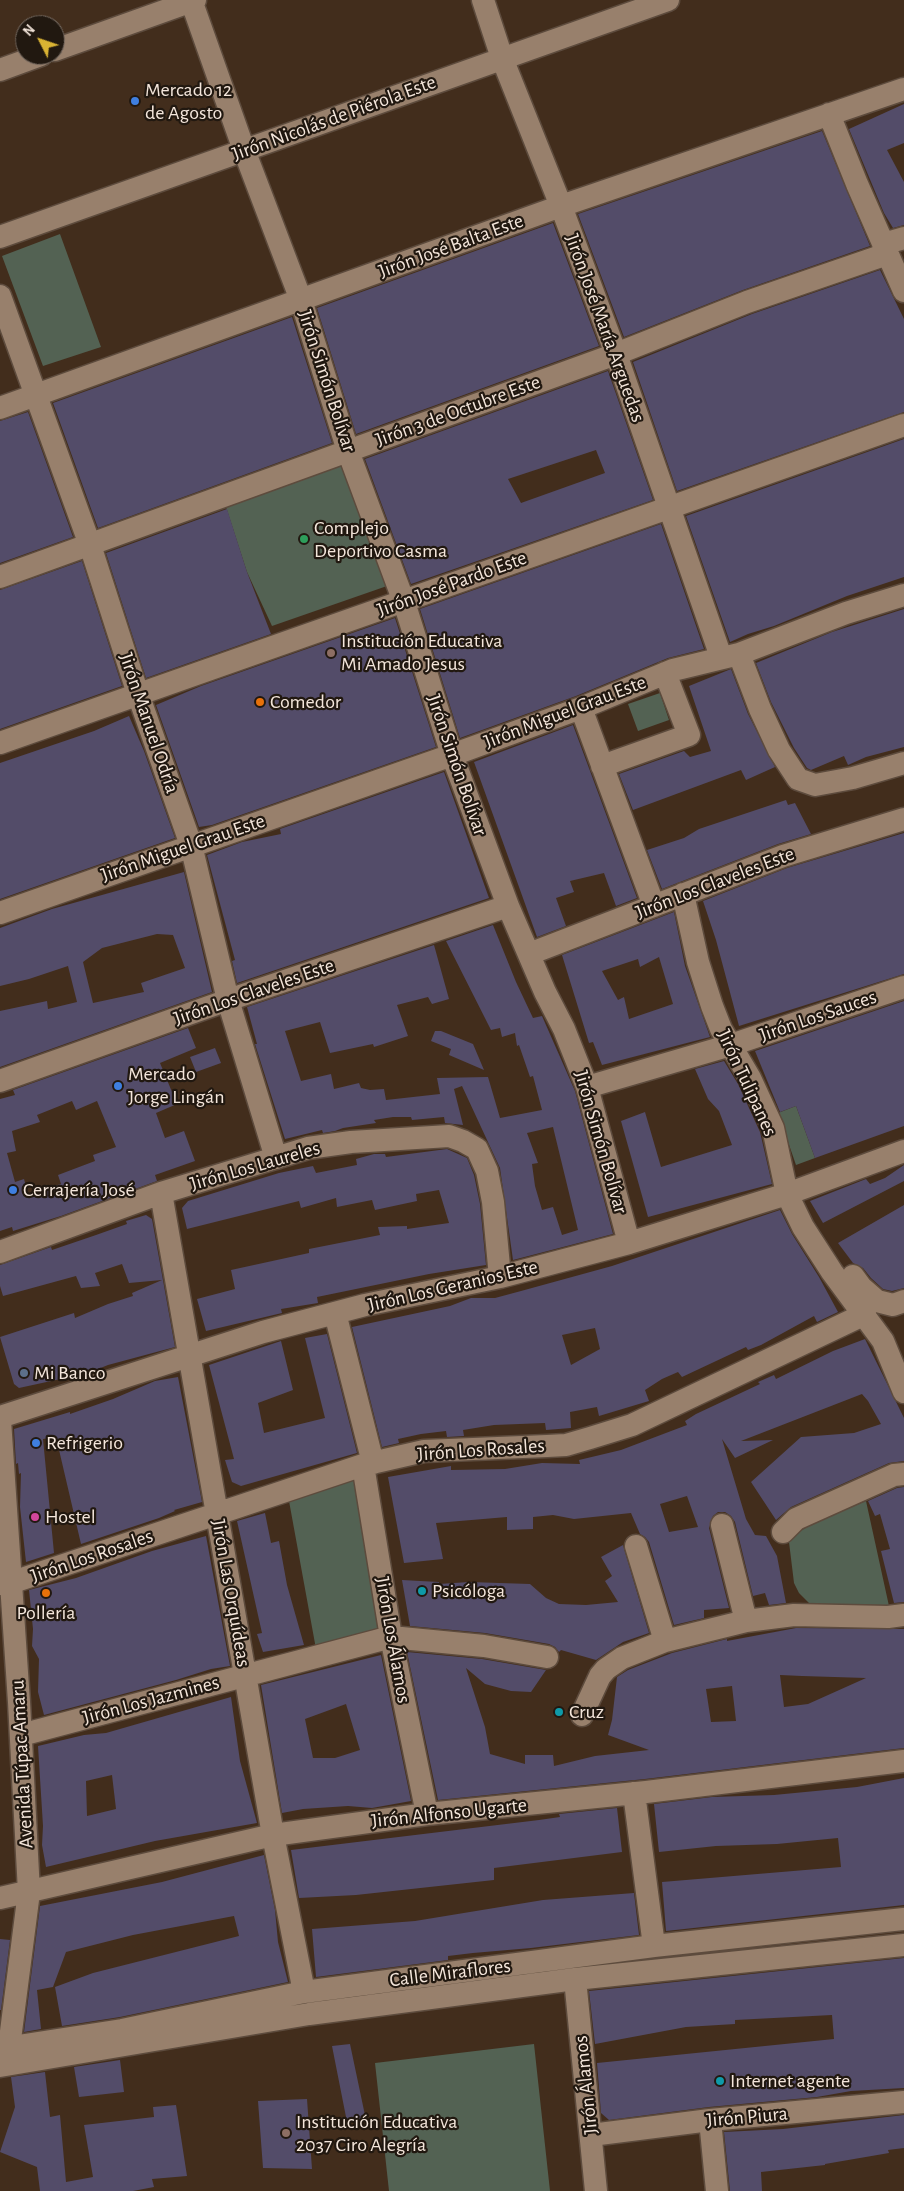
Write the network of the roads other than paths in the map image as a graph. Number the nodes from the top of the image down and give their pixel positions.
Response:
1 (193, 0) edge
2 (483, 0) edge
3 (668, 0) edge
4 (65, 46) edge
5 (502, 58) junction
6 (15, 65) edge
7 (0, 70) edge
8 (904, 89) edge
9 (829, 114) junction
10 (244, 150) junction
11 (561, 206) junction
12 (0, 237) edge
13 (904, 238) edge
14 (885, 249) junction
15 (904, 291) edge
16 (0, 296) edge
17 (301, 300) junction
18 (616, 354) junction
19 (36, 396) junction
20 (0, 408) edge
21 (904, 425) edge
22 (348, 451) junction
23 (667, 507) junction
24 (90, 545) junction
25 (0, 577) edge
26 (904, 595) edge
27 (404, 602) junction
28 (730, 656) junction
29 (665, 673) junction
30 (138, 694) junction
31 (581, 708) junction
32 (0, 743) edge
33 (452, 755) junction
34 (904, 763) edge
35 (602, 766) junction
36 (904, 819) edge
37 (190, 845) junction
38 (683, 894) junction
39 (508, 906) junction
40 (654, 906) junction
41 (0, 914) edge
42 (529, 954) junction
43 (904, 987) edge
44 (228, 1000) junction
45 (731, 1045) junction
46 (0, 1081) edge
47 (587, 1087) junction
48 (904, 1151) edge
49 (276, 1158) junction
50 (161, 1193) junction
51 (787, 1194) junction
52 (803, 1227) junction
53 (629, 1243) junction
54 (0, 1252) edge
55 (500, 1277) junction
56 (904, 1301) edge
57 (335, 1313) junction
58 (864, 1314) junction
59 (190, 1356) junction
60 (904, 1392) edge
61 (0, 1418) edge
62 (368, 1464) junction
63 (904, 1474) edge
64 (217, 1514) junction
65 (722, 1525) dead end
66 (783, 1532) dead end
67 (636, 1546) dead end
68 (5, 1584) edge
69 (904, 1615) edge
70 (746, 1621) junction
71 (391, 1637) junction
72 (665, 1642) junction
73 (547, 1657) dead end
74 (245, 1675) junction
75 (582, 1715) dead end
76 (21, 1735) junction
77 (904, 1761) edge
78 (634, 1793) junction
79 (427, 1814) junction
80 (273, 1834) junction
81 (29, 1892) junction
82 (0, 1898) edge
83 (904, 1919) edge
84 (904, 1945) edge
85 (654, 1946) junction
86 (575, 1979) junction
87 (304, 1992) junction
88 (3, 2054) edge
89 (904, 2102) edge
90 (710, 2120) junction
91 (591, 2135) junction
92 (596, 2191) edge
93 (717, 2191) edge

1 - 4 street
1 - 10 street, Jirón Simón Bolívar
2 - 5 street, Jirón José María Arguedas
3 - 5 street, Jirón Nicolás de Piérola Este
5 - 10 street, Jirón Nicolás de Piérola Este
5 - 11 street, Jirón José María Arguedas
6 - 7 street
8 - 9 street, Jirón José Balta Este
9 - 11 street, Jirón José Balta Este
9 - 14 street
10 - 12 street, Jirón Nicolás de Piérola Este
10 - 17 street, Jirón Simón Bolívar
11 - 17 street, Jirón José Balta Este
11 - 18 street, Jirón José María Arguedas
13 - 14 street, Jirón 3 de Octubre Este
14 - 15 street
14 - 18 street, Jirón 3 de Octubre Este
16 - 19 street, Jirón Manuel Odría
17 - 19 street, Jirón José Balta Este
17 - 22 street, Jirón Simón Bolívar
18 - 22 street, Jirón 3 de Octubre Este
18 - 23 street, Jirón José María Arguedas
19 - 20 street, Jirón José Balta Este
19 - 24 street, Jirón Manuel Odría
21 - 23 street, Jirón José Pardo Este
22 - 24 street, Jirón 3 de Octubre Este
22 - 27 street, Jirón Simón Bolívar
23 - 27 street, Jirón José Pardo Este
23 - 28 street, Jirón José María Arguedas
24 - 25 street, Jirón 3 de Octubre Este
24 - 30 street, Jirón Manuel Odría
26 - 28 street, Jirón Miguel Grau Este
27 - 30 street, Jirón José Pardo Este
27 - 33 street, Jirón Simón Bolívar
28 - 29 street, Jirón Miguel Grau Este
28 - 34 street, Jirón José María Arguedas
29 - 31 street, Jirón Miguel Grau Este
29 - 35 street
30 - 32 street, Jirón José Pardo Este
30 - 37 street, Jirón Manuel Odría
31 - 33 street, Jirón Miguel Grau Este
31 - 35 street
33 - 37 street, Jirón Miguel Grau Este
33 - 39 street, Jirón Simón Bolívar
35 - 40 street
36 - 38 street, Jirón Los Claveles Este
37 - 41 street, Jirón Miguel Grau Este
37 - 44 street, Jirón Manuel Odría
38 - 40 street, Jirón Los Claveles Este
38 - 45 street, Jirón Tulipanes
39 - 42 street, Jirón Simón Bolívar
39 - 44 street, Jirón Los Claveles Este
40 - 42 street, Jirón Los Claveles Este
42 - 47 street, Jirón Simón Bolívar
43 - 45 street, Jirón Los Sauces
44 - 46 street, Jirón Los Claveles Este
44 - 49 street, Jirón Manuel Odría
45 - 47 street, Jirón Los Sauces
45 - 51 street, Jirón Tulipanes
47 - 53 street, Jirón Simón Bolívar
48 - 51 street, Jirón Los Geranios Este
49 - 50 street, Jirón Los Laureles
49 - 55 street, Jirón Los Laureles
50 - 54 street, Jirón Los Laureles
50 - 59 street, Jirón Las Orquídeas
51 - 52 street, Jirón Tulipanes
51 - 53 street, Jirón Los Geranios Este
52 - 56 street
52 - 58 street, Jirón Tulipanes
53 - 55 street, Jirón Los Geranios Este
55 - 57 street, Jirón Los Geranios Este
57 - 59 street, Jirón Los Geranios Este
57 - 62 street, Jirón Los Álamos
58 - 60 street, Jirón Tulipanes
58 - 62 street, Jirón Los Rosales
59 - 61 street, Jirón Los Geranios Este
59 - 64 street, Jirón Las Orquídeas
61 - 68 street, Avenida Túpac Amaru
62 - 64 street, Jirón Los Rosales
62 - 71 street, Jirón Los Álamos
63 - 66 street
64 - 68 street, Jirón Los Rosales
64 - 74 street, Jirón Las Orquídeas
65 - 70 street
67 - 72 street
68 - 76 street, Avenida Túpac Amaru
69 - 70 street
70 - 72 street
71 - 73 street, Jirón Los Jazmines
71 - 74 street, Jirón Los Jazmines
71 - 79 street, Jirón Los Álamos
72 - 75 street
74 - 76 street, Jirón Los Jazmines
74 - 80 street, Jirón Las Orquídeas
76 - 81 street, Avenida Túpac Amaru
77 - 78 street, Jirón Alfonso Ugarte
78 - 79 street, Jirón Alfonso Ugarte
78 - 85 street
79 - 80 street, Jirón Alfonso Ugarte
80 - 81 street, Jirón Alfonso Ugarte
80 - 87 street, Jirón Las Orquídeas
81 - 82 street, Jirón Alfonso Ugarte
81 - 88 street, Avenida Túpac Amaru
83 - 85 street, Calle Miraflores
84 - 86 street, Calle Miraflores
85 - 87 street, Calle Miraflores
86 - 88 street, Calle Miraflores
86 - 91 street, Jirón Álamos
87 - 88 street, Calle Miraflores
89 - 90 street, Jirón Piura
90 - 91 street, Jirón Piura
90 - 93 street
91 - 92 street, Jirón Álamos

